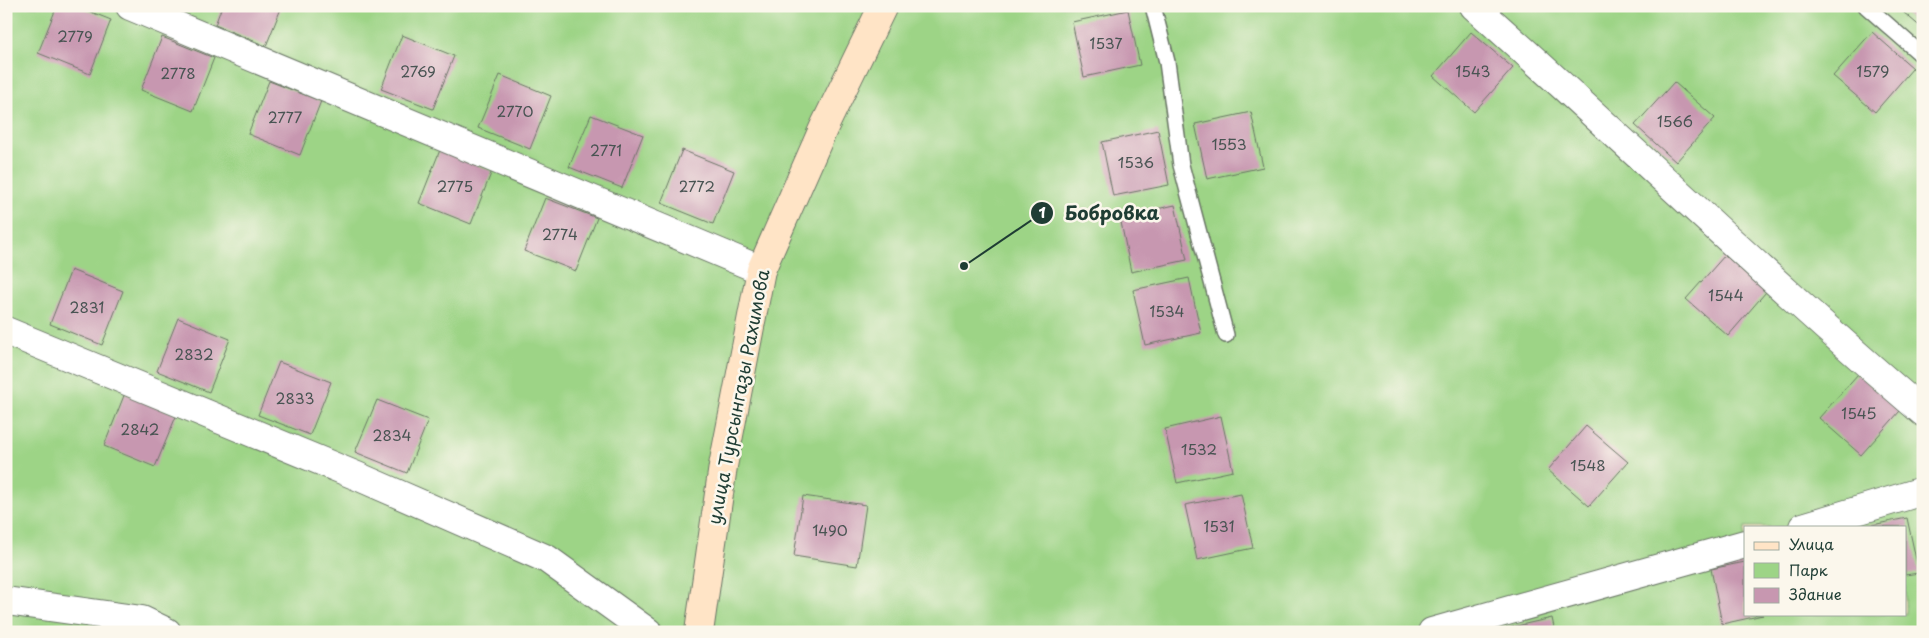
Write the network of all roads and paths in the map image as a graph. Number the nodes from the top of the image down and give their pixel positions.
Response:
1 (130, 6) edge
2 (883, 6) edge
3 (1153, 6) edge
4 (1474, 6) edge
5 (1866, 6) edge
6 (1923, 56) edge
7 (761, 270) junction
8 (6, 331) edge
9 (1226, 335) dead end
10 (1923, 412) edge
11 (1923, 491) edge
12 (1806, 526) edge
13 (1744, 544) edge
14 (6, 601) edge
15 (168, 632) edge
16 (648, 632) edge
17 (699, 632) edge
18 (1432, 632) edge

1 - 7 street
2 - 7 street, улица Турсынгазы Рахимова
3 - 9 lane
4 - 10 street
5 - 6 lane
7 - 17 street, улица Турсынгазы Рахимова
8 - 16 street
11 - 12 street
13 - 18 street
14 - 15 street

